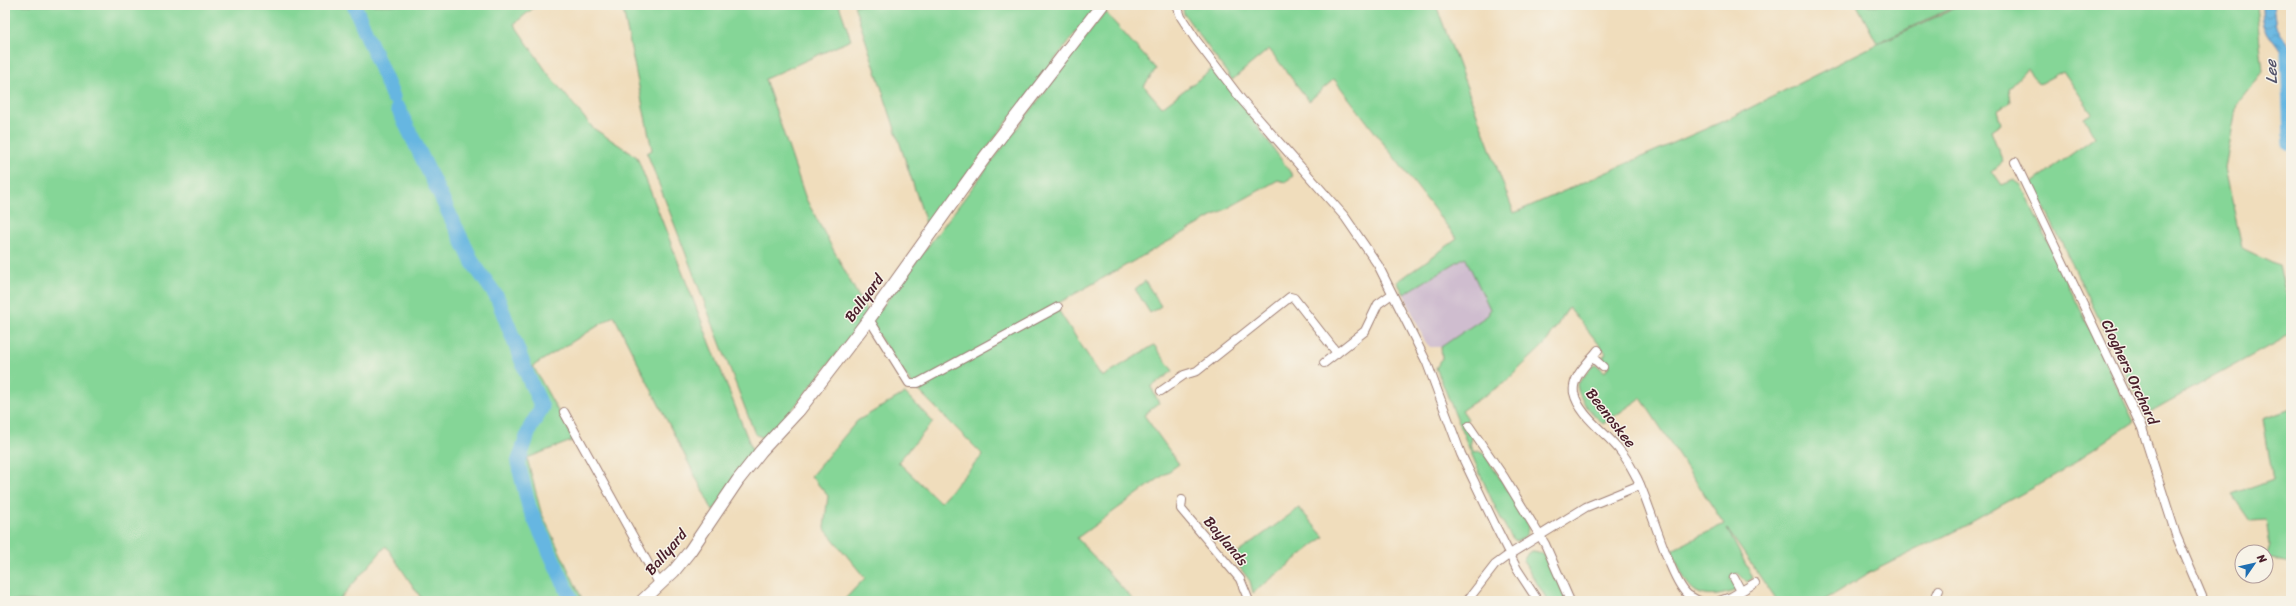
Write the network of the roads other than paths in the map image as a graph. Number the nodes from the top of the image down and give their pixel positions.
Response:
1 (1102, 5) edge
2 (1177, 5) edge
3 (2014, 162) dead end
4 (1392, 294) junction
5 (1058, 307) dead end
6 (869, 319) junction
7 (1598, 350) dead end
8 (1337, 353) junction
9 (1592, 357) junction
10 (1324, 363) dead end
11 (1603, 367) dead end
12 (1162, 391) dead end
13 (564, 412) dead end
14 (1469, 426) dead end
15 (1640, 485) junction
16 (1182, 500) dead end
17 (1540, 537) junction
18 (1510, 554) junction
19 (1734, 578) dead end
20 (1755, 583) dead end
21 (660, 585) junction
22 (1939, 590) dead end
23 (1741, 591) junction
24 (642, 601) edge
25 (1249, 601) edge
26 (1467, 601) edge
27 (1538, 601) edge
28 (1570, 601) edge
29 (1699, 601) edge
30 (1719, 601) edge
31 (1934, 601) edge
32 (2204, 601) edge

1 - 6 street, Ballyard
2 - 4 street
3 - 32 street, Cloghers Orchard
4 - 8 street
4 - 18 street
5 - 6 street
6 - 21 street, Ballyard
7 - 9 street, Beenoskee
8 - 10 street
8 - 12 street
9 - 11 street
9 - 15 street, Beenoskee
13 - 21 street
14 - 17 street
15 - 17 street
15 - 29 street, Beenoskee
16 - 25 street, Baylands
17 - 18 street
17 - 28 street
18 - 26 street
18 - 27 street
19 - 23 street
20 - 23 street
21 - 24 street, Ballyard
22 - 31 street
23 - 30 street

